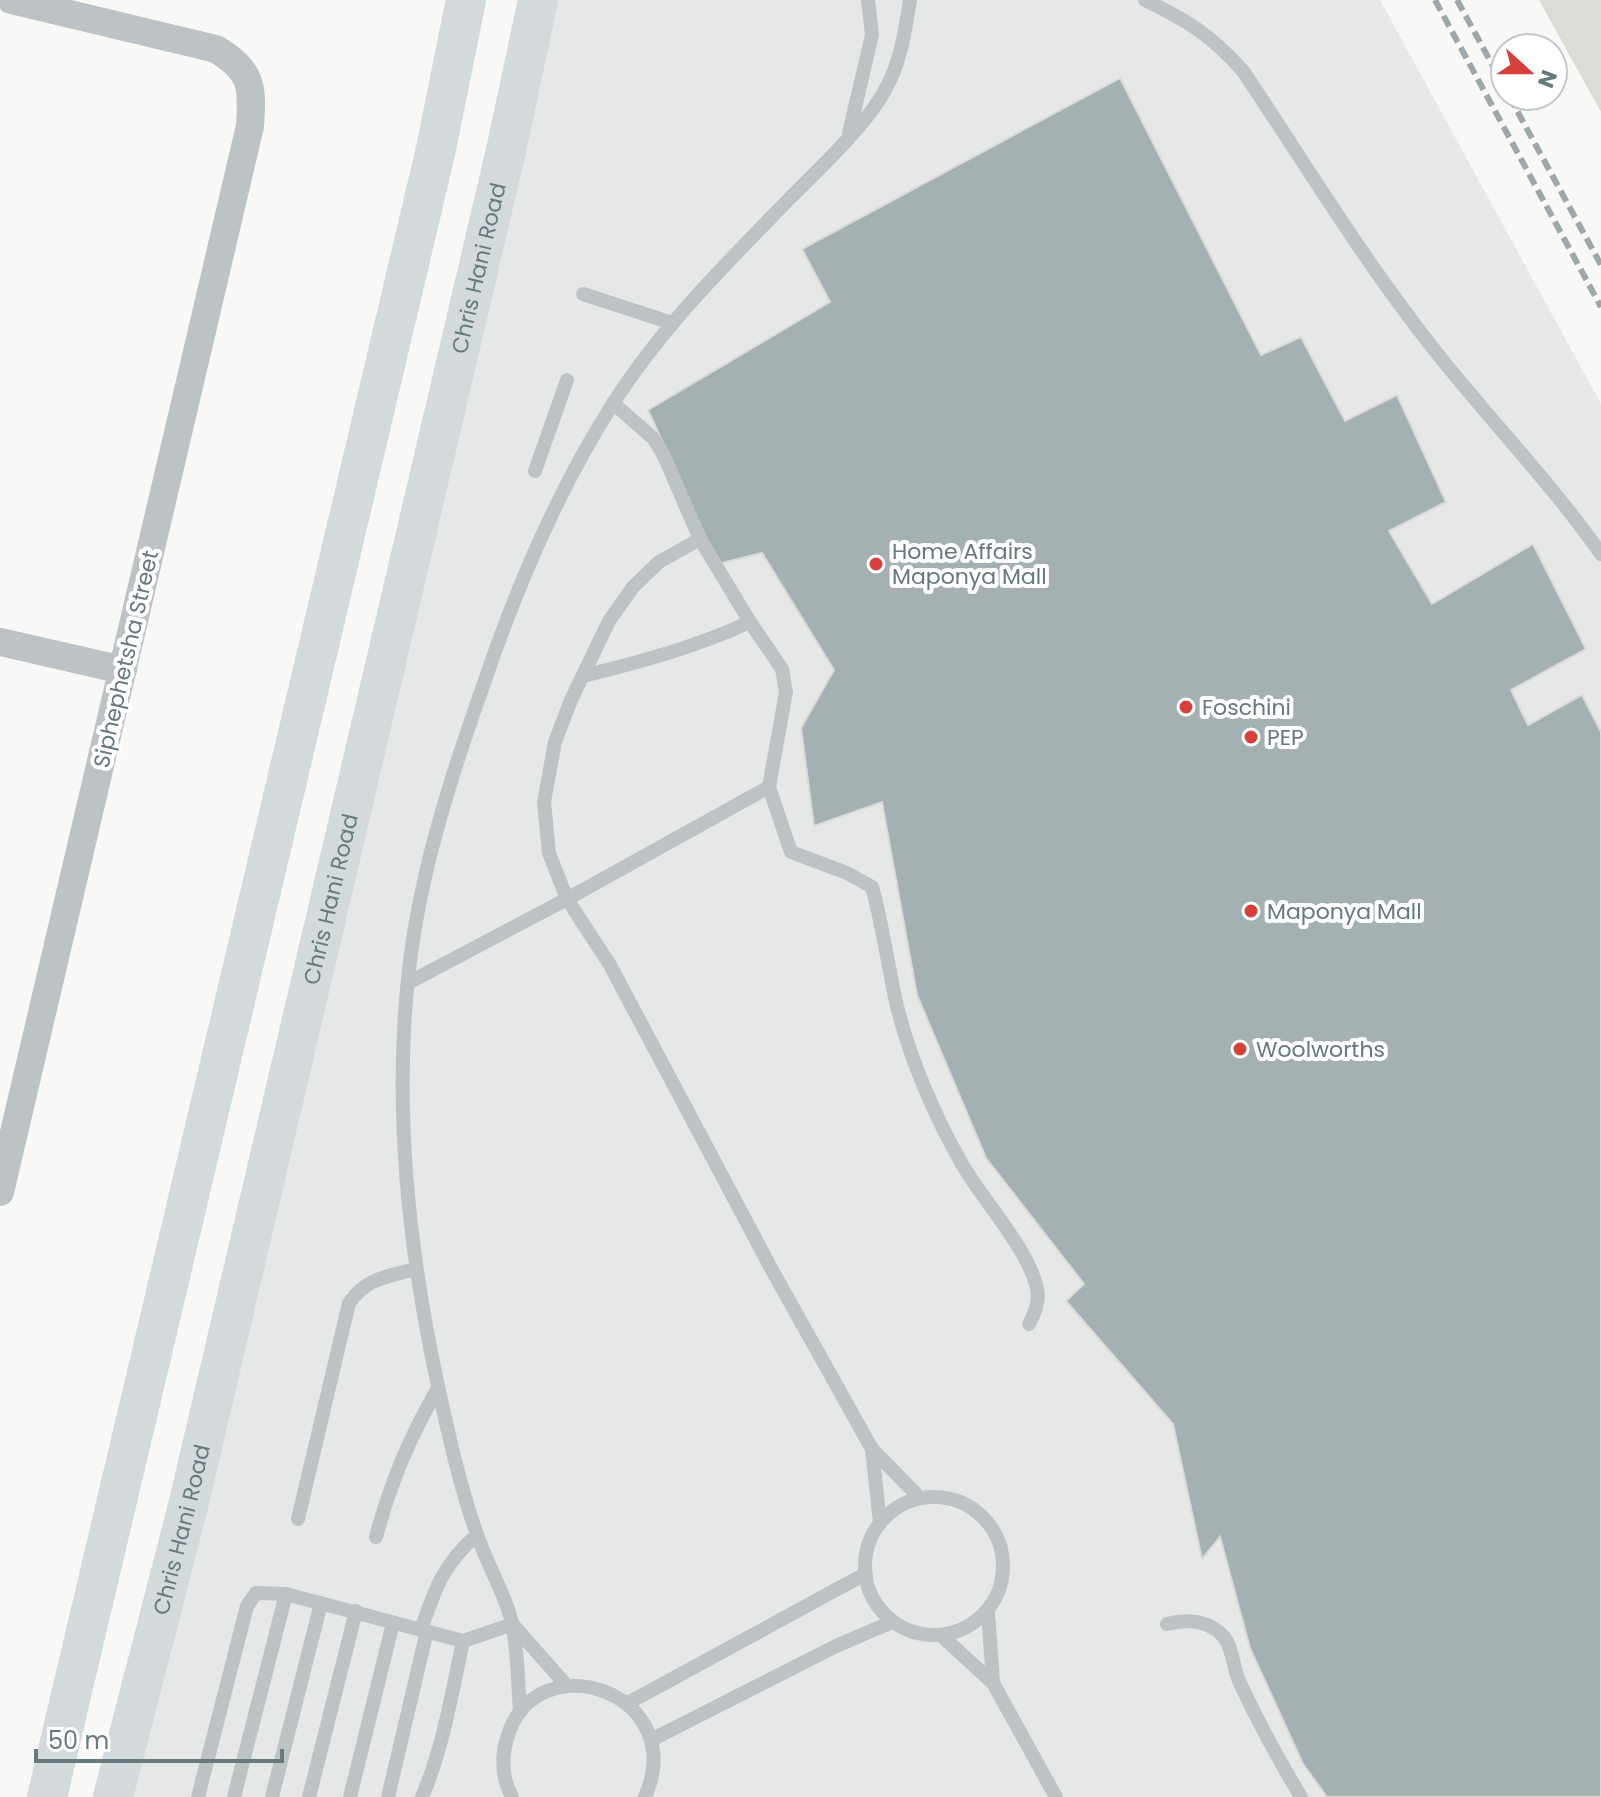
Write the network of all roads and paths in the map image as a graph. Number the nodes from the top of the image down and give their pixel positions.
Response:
1 (11, 0) edge
2 (868, 0) edge
3 (910, 0) edge
4 (1145, 0) edge
5 (463, 8) edge
6 (542, 8) edge
7 (848, 137) junction
8 (583, 294) dead end
9 (672, 323) junction
10 (567, 380) dead end
11 (613, 403) junction
12 (535, 471) dead end
13 (700, 539) junction
14 (1601, 554) edge
15 (750, 622) junction
16 (0, 642) edge
17 (123, 670) junction
18 (583, 676) junction
19 (769, 787) junction
20 (567, 899) junction
21 (408, 983) junction
22 (8, 1120) edge
23 (0, 1192) edge
24 (415, 1269) junction
25 (1029, 1324) dead end
26 (438, 1388) junction
27 (872, 1449) junction
28 (920, 1498) junction
29 (298, 1519) dead end
30 (880, 1523) junction
31 (477, 1535) junction
32 (376, 1537) dead end
33 (865, 1574) junction
34 (286, 1594) junction
35 (321, 1603) junction
36 (356, 1611) junction
37 (988, 1611) junction
38 (892, 1622) junction
39 (393, 1623) junction
40 (513, 1624) junction
41 (1167, 1624) dead end
42 (424, 1631) junction
43 (942, 1636) junction
44 (463, 1641) junction
45 (993, 1683) junction
46 (567, 1686) junction
47 (628, 1703) junction
48 (520, 1712) junction
49 (651, 1740) junction
50 (507, 1794) edge
51 (47, 1797) edge
52 (113, 1797) edge
53 (198, 1797) edge
54 (234, 1797) edge
55 (272, 1797) edge
56 (309, 1797) edge
57 (350, 1797) edge
58 (388, 1797) edge
59 (422, 1797) edge
60 (645, 1797) edge
61 (1056, 1797) edge
62 (1301, 1797) edge

1 - 17 street, Siphephetsha Street
2 - 7 lane
3 - 7 lane
4 - 14 lane
5 - 51 main road
6 - 52 main road, Chris Hani Road
7 - 9 lane
8 - 9 lane
9 - 11 lane
10 - 12 lane
11 - 13 lane
11 - 21 lane
13 - 15 lane
13 - 18 lane
15 - 18 lane
15 - 19 lane
16 - 17 street
17 - 22 street, Siphephetsha Street
18 - 20 lane
19 - 20 lane
19 - 25 lane
20 - 21 lane
20 - 27 lane
21 - 24 lane
22 - 23 street, Siphephetsha Street
24 - 26 lane
24 - 29 lane
26 - 31 lane
26 - 32 lane
27 - 28 lane
27 - 30 lane
28 - 30 lane
28 - 37 lane
30 - 33 lane
31 - 40 lane
31 - 42 lane
33 - 38 lane
33 - 47 lane
34 - 35 lane
34 - 53 lane
34 - 54 lane
35 - 36 lane
35 - 55 lane
36 - 39 lane
36 - 56 lane
37 - 43 lane
37 - 45 lane
38 - 43 lane
38 - 49 lane
39 - 42 lane
39 - 57 lane
40 - 44 lane
40 - 46 lane
40 - 48 lane
41 - 62 lane
42 - 44 lane
42 - 58 lane
43 - 45 lane
44 - 59 lane
45 - 61 lane
46 - 47 lane
46 - 48 lane
47 - 49 lane
48 - 50 lane
49 - 60 lane

